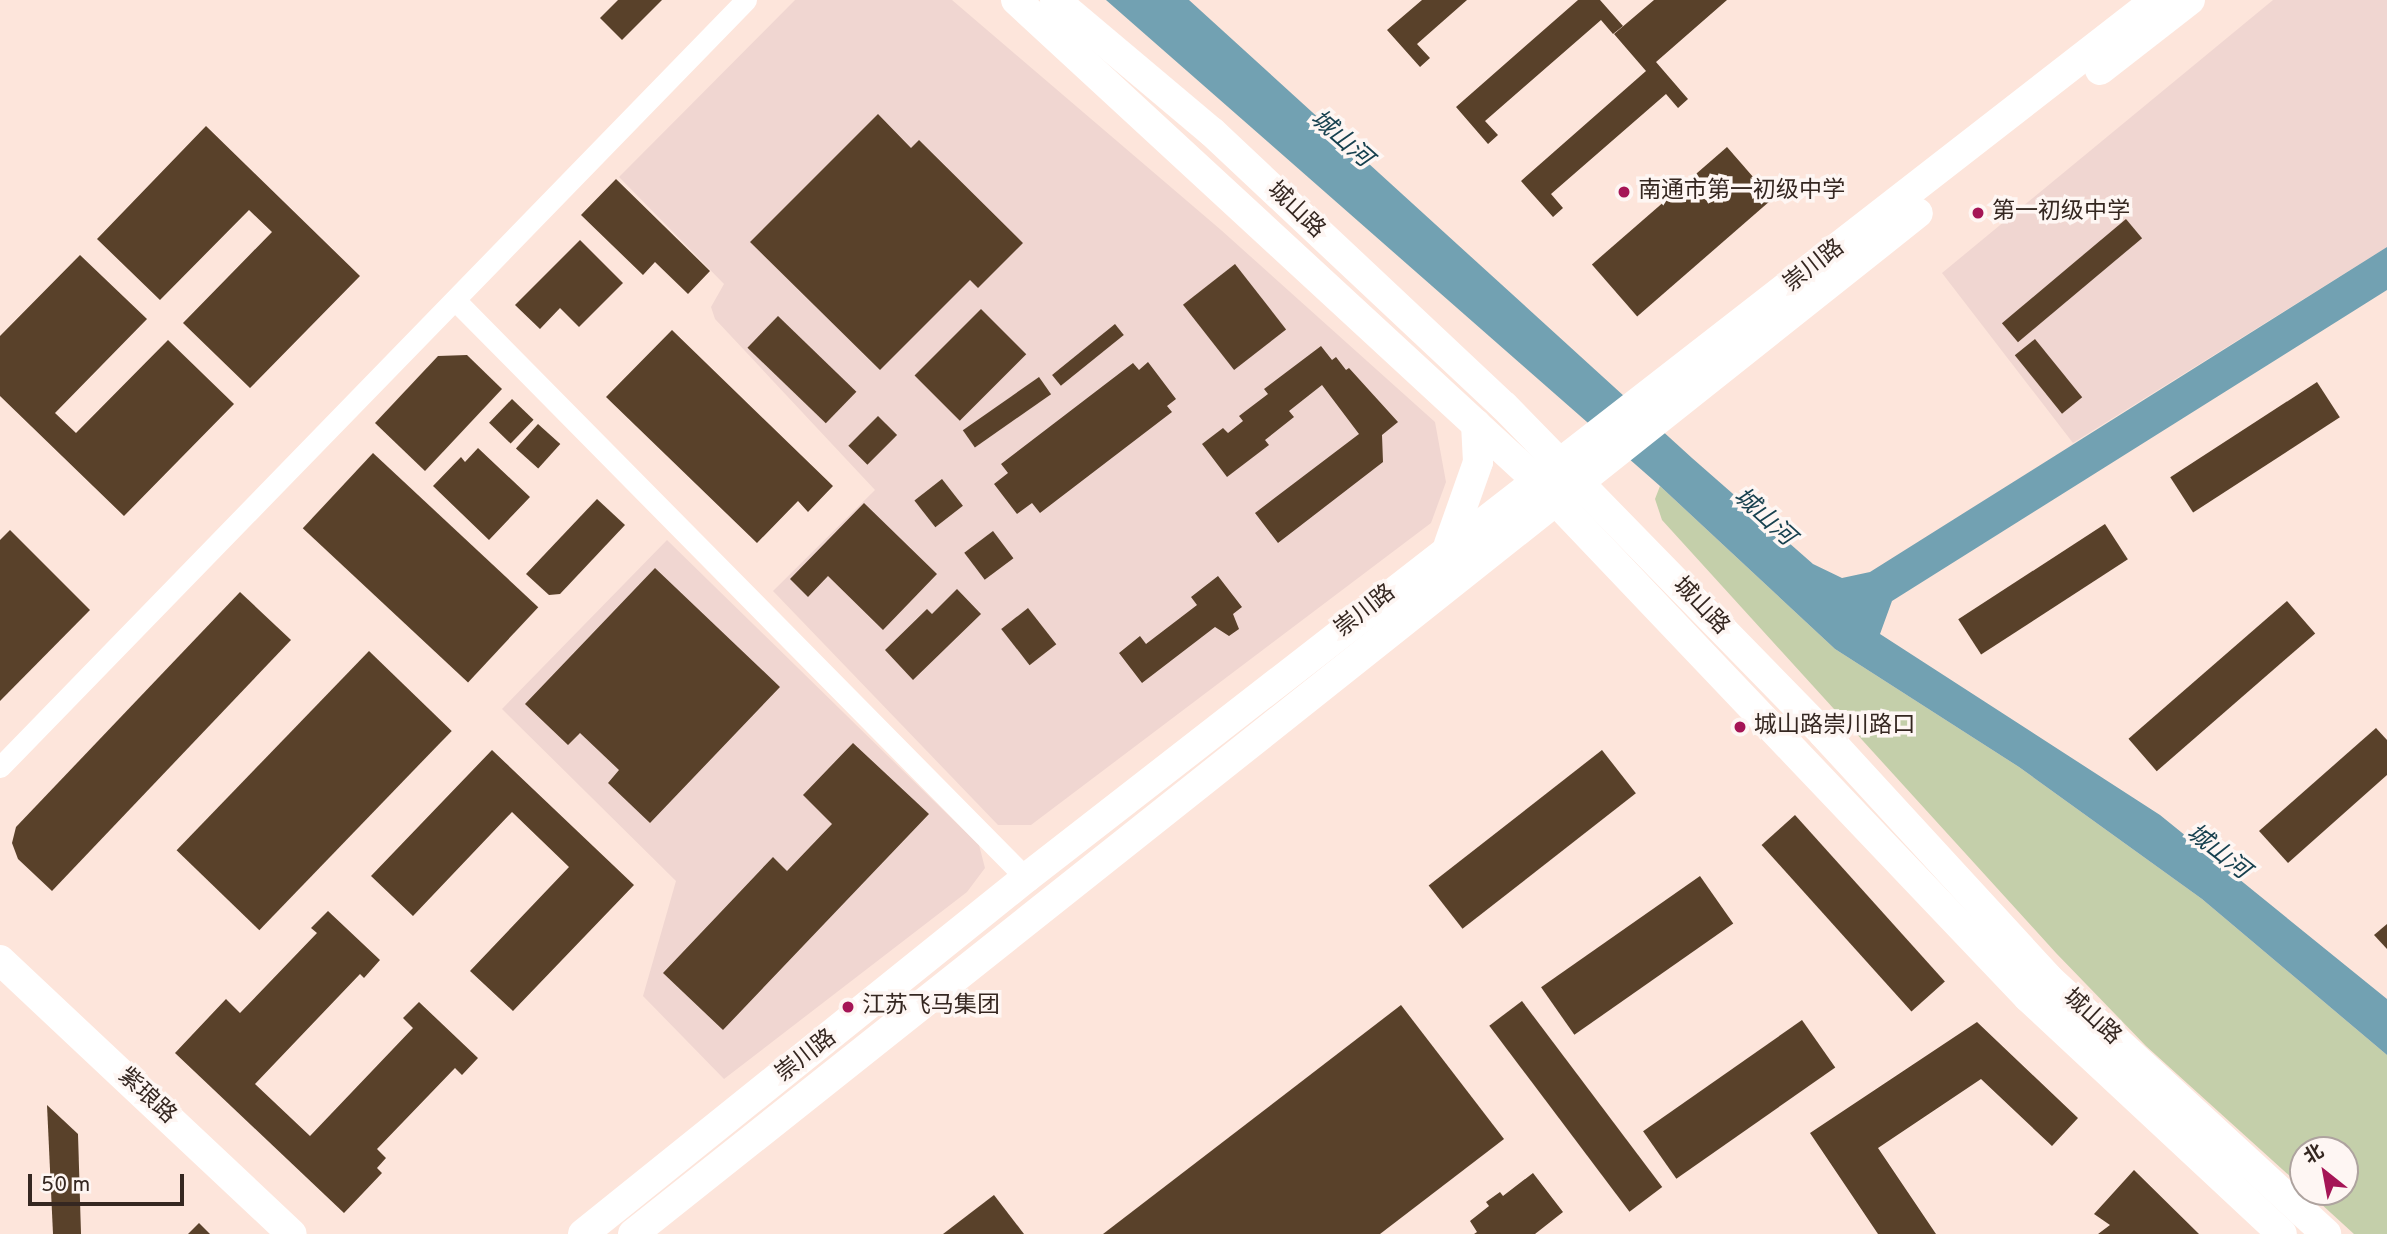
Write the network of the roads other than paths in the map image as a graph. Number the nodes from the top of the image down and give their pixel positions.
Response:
1 (746, 0) edge
2 (1016, 0) edge
3 (1055, 0) edge
4 (2155, 0) edge
5 (2190, 0) edge
6 (455, 300) junction
7 (1661, 401) junction
8 (1476, 424) junction
9 (1568, 472) junction
10 (1447, 549) junction
11 (0, 767) edge
12 (1026, 878) junction
13 (0, 960) edge
14 (2307, 1228) edge
15 (292, 1234) edge
16 (583, 1234) edge
17 (633, 1234) edge
18 (2282, 1234) edge

1 - 6 street
2 - 8 main road, 城山路
3 - 9 main road, 城山路
4 - 7 main road, 崇川路
5 - 7 main road, 崇川路
6 - 11 street
6 - 12 street
7 - 9 main road, 崇川路
8 - 9 main road, 城山路
8 - 10 main road
9 - 10 main road, 崇川路
9 - 14 main road, 城山路
9 - 17 main road, 崇川路
9 - 18 main road, 城山路
10 - 12 main road, 崇川路
12 - 16 main road, 崇川路
13 - 15 main road, 紫琅路

